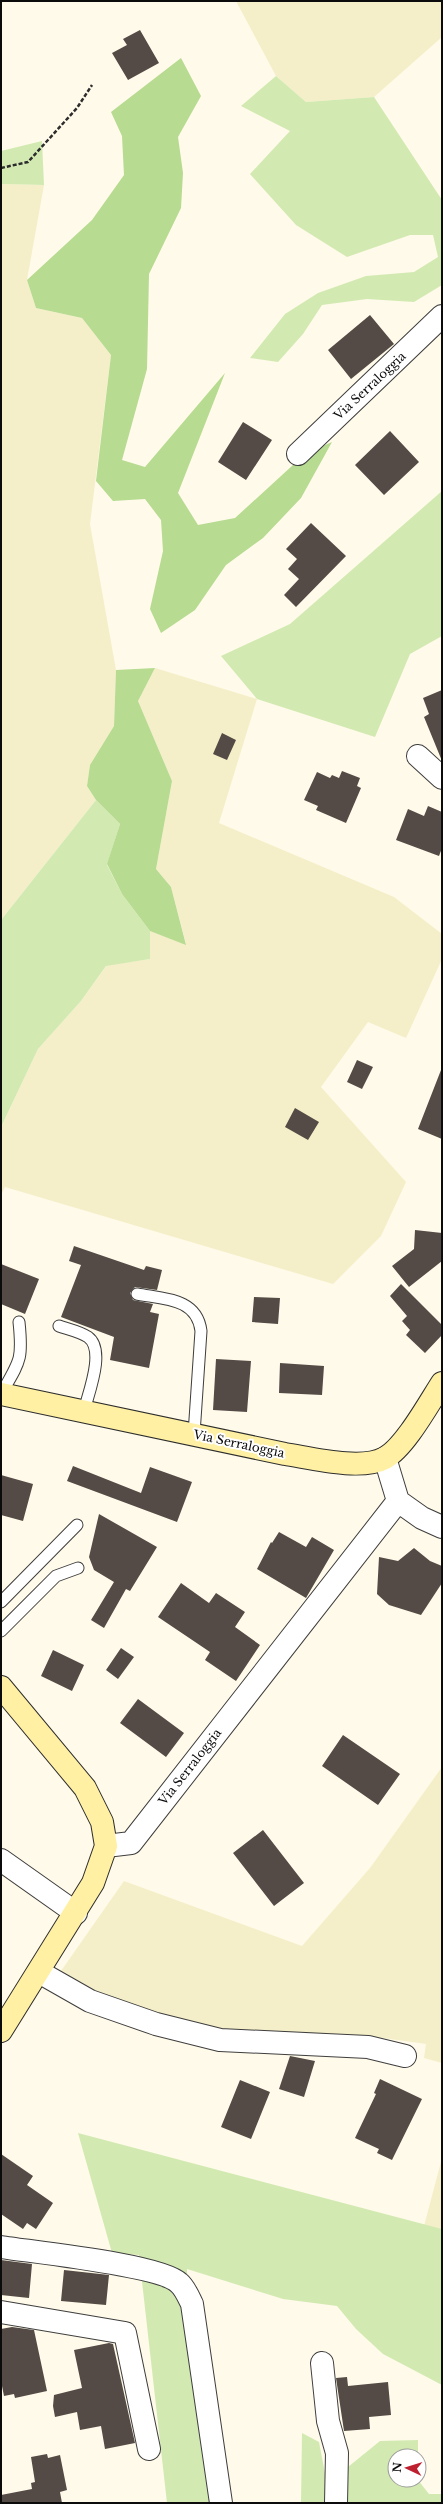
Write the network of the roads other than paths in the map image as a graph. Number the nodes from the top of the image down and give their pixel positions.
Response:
1 (442, 316) edge
2 (298, 454) dead end
3 (418, 756) dead end
4 (442, 778) edge
5 (137, 1294) dead end
6 (18, 1322) dead end
7 (59, 1326) dead end
8 (442, 1383) edge
9 (2, 1388) edge
10 (84, 1411) junction
11 (194, 1434) junction
12 (386, 1458) junction
13 (398, 1501) junction
14 (77, 1525) dead end
15 (442, 1527) edge
16 (78, 1568) dead end
17 (1, 1602) edge
18 (1, 1631) edge
19 (1, 1687) edge
20 (106, 1846) junction
21 (1, 1860) edge
22 (76, 1913) junction
23 (39, 1972) junction
24 (1, 2031) edge
25 (405, 2056) dead end
26 (1, 2247) edge
27 (1, 2312) edge
28 (322, 2363) dead end
29 (149, 2449) dead end
30 (221, 2503) edge
31 (336, 2503) edge

1 - 2 street, Via Serraloggia
3 - 4 street
5 - 11 lane
6 - 9 lane
7 - 10 lane
8 - 12 main road
9 - 10 main road, Via Serraloggia
10 - 11 main road, Via Serraloggia
11 - 12 main road, Via Serraloggia
12 - 13 street
13 - 15 street
13 - 20 street, Via Serraloggia
14 - 17 lane
16 - 18 lane
19 - 20 main road
20 - 22 main road
21 - 22 street
22 - 23 main road
23 - 24 main road
23 - 25 street
26 - 30 street
27 - 29 street
28 - 31 street

